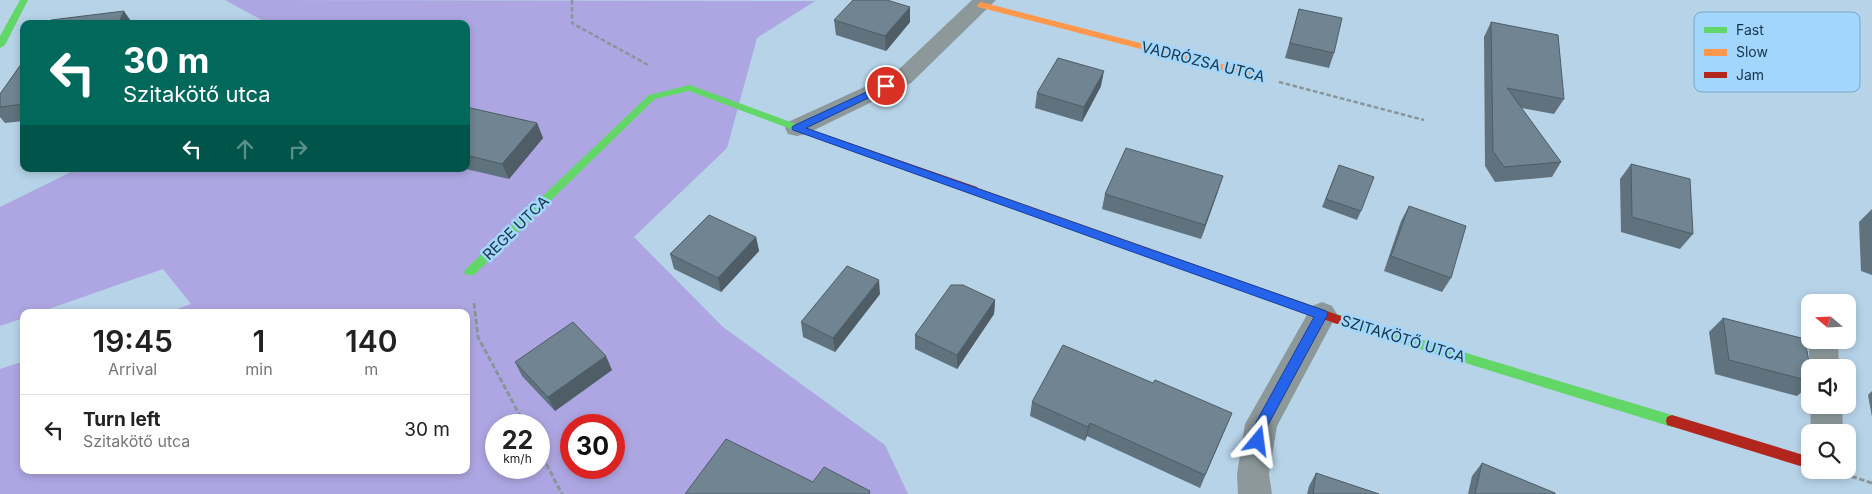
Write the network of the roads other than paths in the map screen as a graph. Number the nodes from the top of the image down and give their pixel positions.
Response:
1 (24, 0) edge
2 (983, 3) edge
3 (0, 45) edge
4 (1249, 74) road end
5 (690, 88) joint
6 (797, 128) junction
7 (470, 272) road end
8 (1322, 314) junction
9 (1801, 460) edge
10 (1255, 494) edge

1 - 3 street
2 - 4 street, VADRÓZSA UTCA
2 - 6 street, VADRÓZSA UTCA
5 - 6 street, SZITAKÖTŐ UTCA
5 - 7 street, REGE UTCA
6 - 8 street, SZITAKÖTŐ UTCA
8 - 9 street, SZITAKÖTŐ UTCA
8 - 10 street

